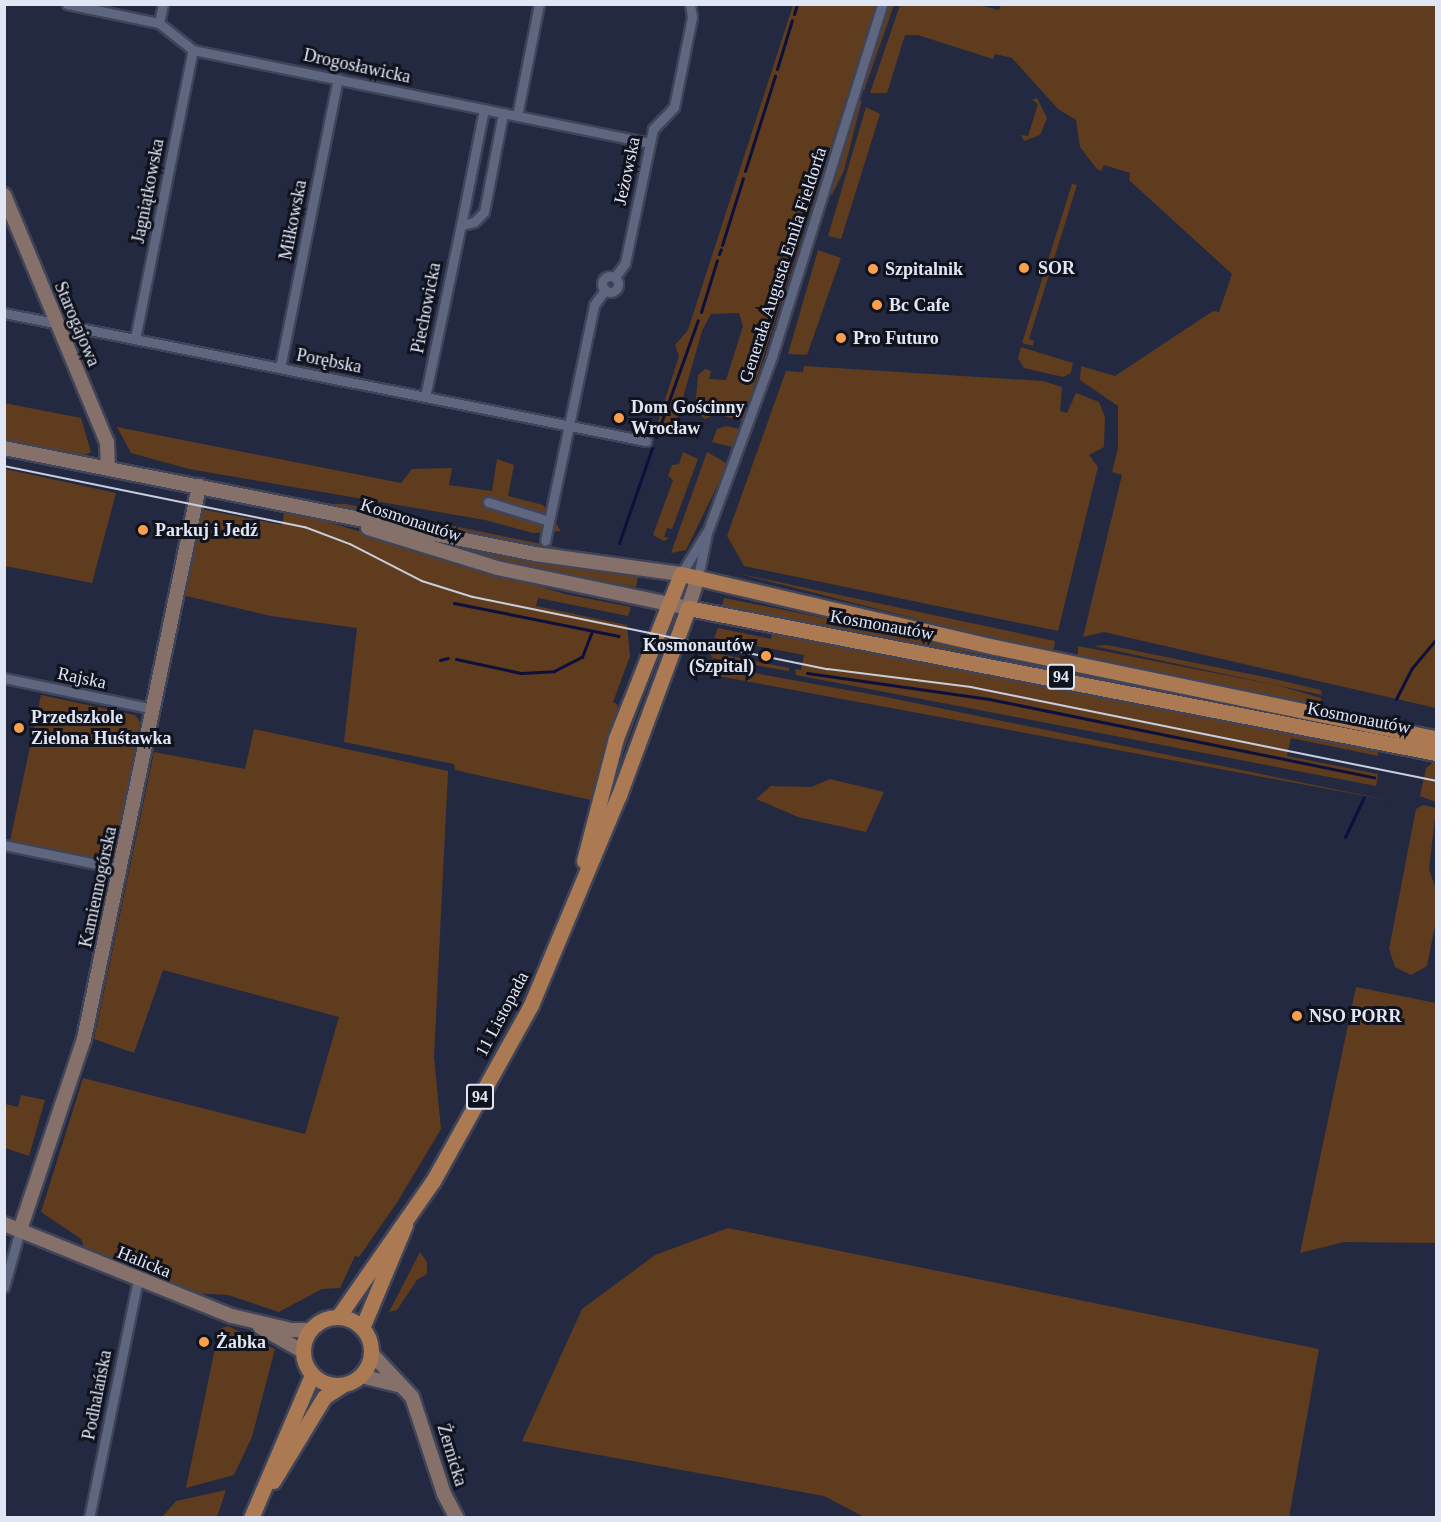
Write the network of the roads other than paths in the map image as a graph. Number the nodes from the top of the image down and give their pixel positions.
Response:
1 (67, 4) edge
2 (163, 4) edge
3 (690, 4) edge
4 (882, 4) edge
5 (538, 5) edge
6 (159, 23) junction
7 (193, 50) junction
8 (338, 79) junction
9 (484, 109) junction
10 (503, 113) junction
11 (517, 116) junction
12 (650, 143) junction
13 (4, 195) edge
14 (461, 225) junction
15 (4, 313) edge
16 (57, 323) junction
17 (135, 339) junction
18 (280, 368) junction
19 (425, 397) junction
20 (569, 426) junction
21 (646, 441) dead end
22 (4, 448) edge
23 (108, 468) junction
24 (199, 486) junction
25 (488, 502) dead end
26 (327, 513) junction
27 (549, 521) junction
28 (707, 533) junction
29 (544, 541) dead end
30 (681, 574) junction
31 (698, 577) junction
32 (667, 604) junction
33 (687, 608) junction
34 (4, 678) edge
35 (154, 709) junction
36 (1437, 738) edge
37 (1437, 753) edge
38 (4, 845) edge
39 (121, 869) junction
40 (581, 879) junction
41 (405, 1222) junction
42 (4, 1224) edge
43 (20, 1230) junction
44 (138, 1279) junction
45 (4, 1287) edge
46 (338, 1317) junction
47 (256, 1324) junction
48 (362, 1328) junction
49 (310, 1330) junction
50 (302, 1351) junction
51 (371, 1353) junction
52 (312, 1375) junction
53 (361, 1376) junction
54 (342, 1385) junction
55 (402, 1386) junction
56 (265, 1491) junction
57 (89, 1518) edge
58 (251, 1518) edge
59 (457, 1518) edge

1 - 6 street, Drogosławicka
2 - 6 street
3 - 12 street, Jeżowska
4 - 28 street, Generała Augusta Emila Fieldorfa
5 - 11 street
6 - 7 street, Drogosławicka
7 - 8 street, Drogosławicka
7 - 17 street, Jagniątkowska
8 - 9 street, Drogosławicka
8 - 18 street, Miłkowska
9 - 10 street, Drogosławicka
9 - 14 street, Piechowicka
10 - 11 street, Drogosławicka
10 - 14 street
11 - 12 street, Drogosławicka
12 - 20 street, Jeżowska
13 - 16 street, Starogajowa
14 - 19 street, Piechowicka
15 - 16 street, Porębska
16 - 17 street, Porębska
16 - 23 street, Starogajowa
17 - 18 street, Porębska
18 - 19 street, Porębska
19 - 20 street, Porębska
20 - 21 street, Porębska
20 - 27 street, Jeżowska
22 - 23 street, Kosmonautów
23 - 24 street, Kosmonautów
24 - 26 street, Kosmonautów
24 - 35 street, Kamiennogórska
25 - 27 street
26 - 30 street, Kosmonautów
26 - 32 street, Kosmonautów
27 - 29 street, Jeżowska
28 - 30 street, Generała Augusta Emila Fieldorfa
28 - 31 street, Generała Augusta Emila Fieldorfa
30 - 31 main road, Kosmonautów / 94
30 - 32 main road, 11 Listopada / 94
31 - 33 street, 11 Listopada
31 - 36 main road, Kosmonautów / 94
32 - 33 street, Kosmonautów
32 - 40 main road, 11 Listopada / 94
33 - 37 main road, Kosmonautów / 94
33 - 40 main road, 11 Listopada / 94
34 - 35 street, Rajska
35 - 39 street, Kamiennogórska
38 - 39 street
39 - 43 street, Kamiennogórska
40 - 41 main road, 11 Listopada / 94
41 - 46 main road, 11 Listopada / 94
41 - 48 main road, 11 Listopada / 94
42 - 43 street, Halicka
43 - 44 street, Halicka
43 - 45 street, Kamiennogórska
44 - 47 street, Halicka
44 - 57 street, Podhalańska
46 - 48 main road
46 - 49 main road, 94
47 - 49 street, Halicka
47 - 50 street, Halicka
48 - 51 main road
49 - 50 main road
50 - 52 main road
51 - 53 main road
51 - 55 street
52 - 54 main road
52 - 56 main road
53 - 54 main road
53 - 55 street
54 - 56 main road
55 - 59 street, Żernicka
56 - 58 main road

